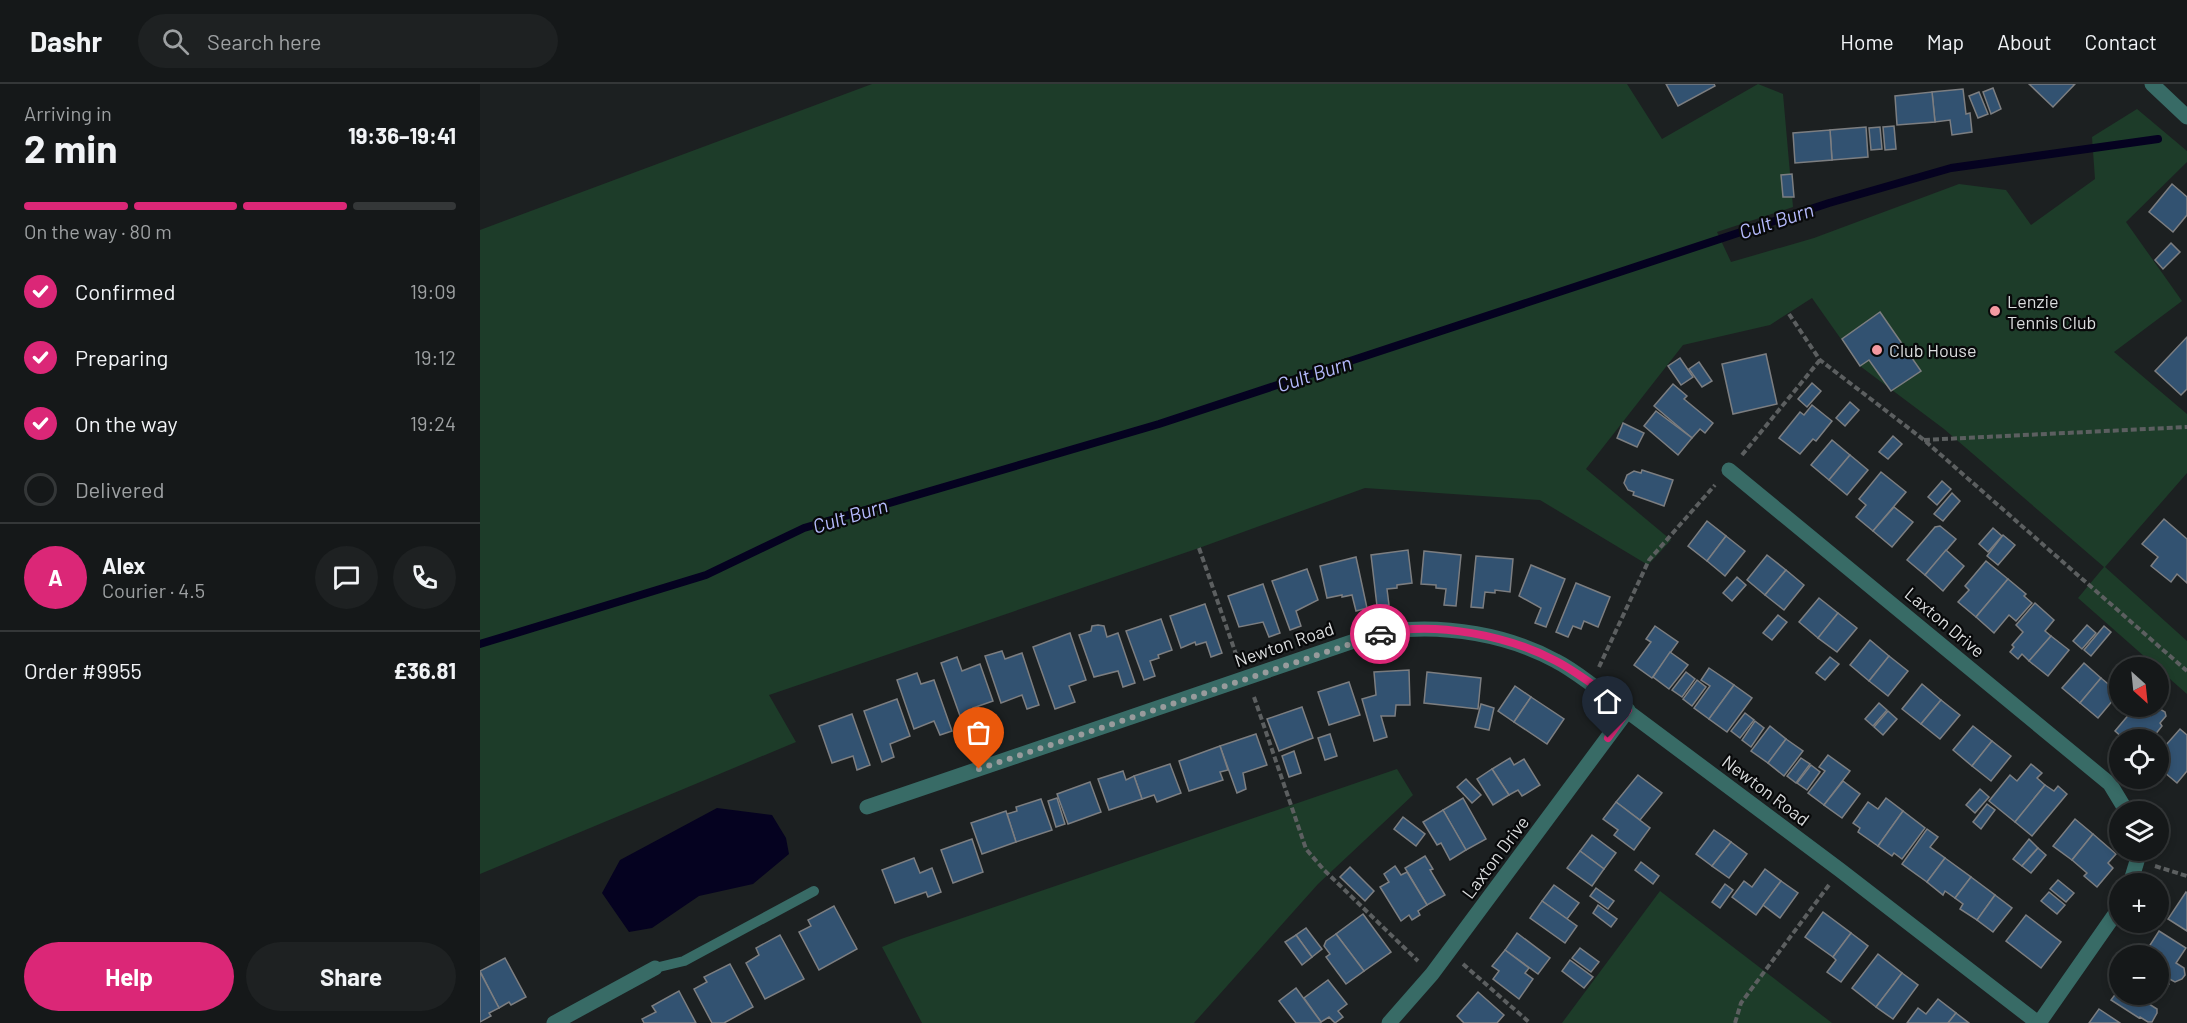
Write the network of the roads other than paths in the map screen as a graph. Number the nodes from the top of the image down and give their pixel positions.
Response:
1 (2152, 84) edge
2 (2187, 117) edge
3 (1729, 470) road end
4 (1628, 710) junction
5 (2120, 801) edge
6 (867, 807) dead end
7 (814, 891) dead end
8 (2109, 923) edge
9 (655, 968) joint
10 (554, 1023) edge
11 (1389, 1023) edge
12 (2038, 1023) edge

1 - 2 street
3 - 5 street, Laxton Drive
4 - 6 street, Newton Road
4 - 11 street, Laxton Drive
4 - 12 street, Newton Road
7 - 9 lane
8 - 12 street
9 - 10 street

